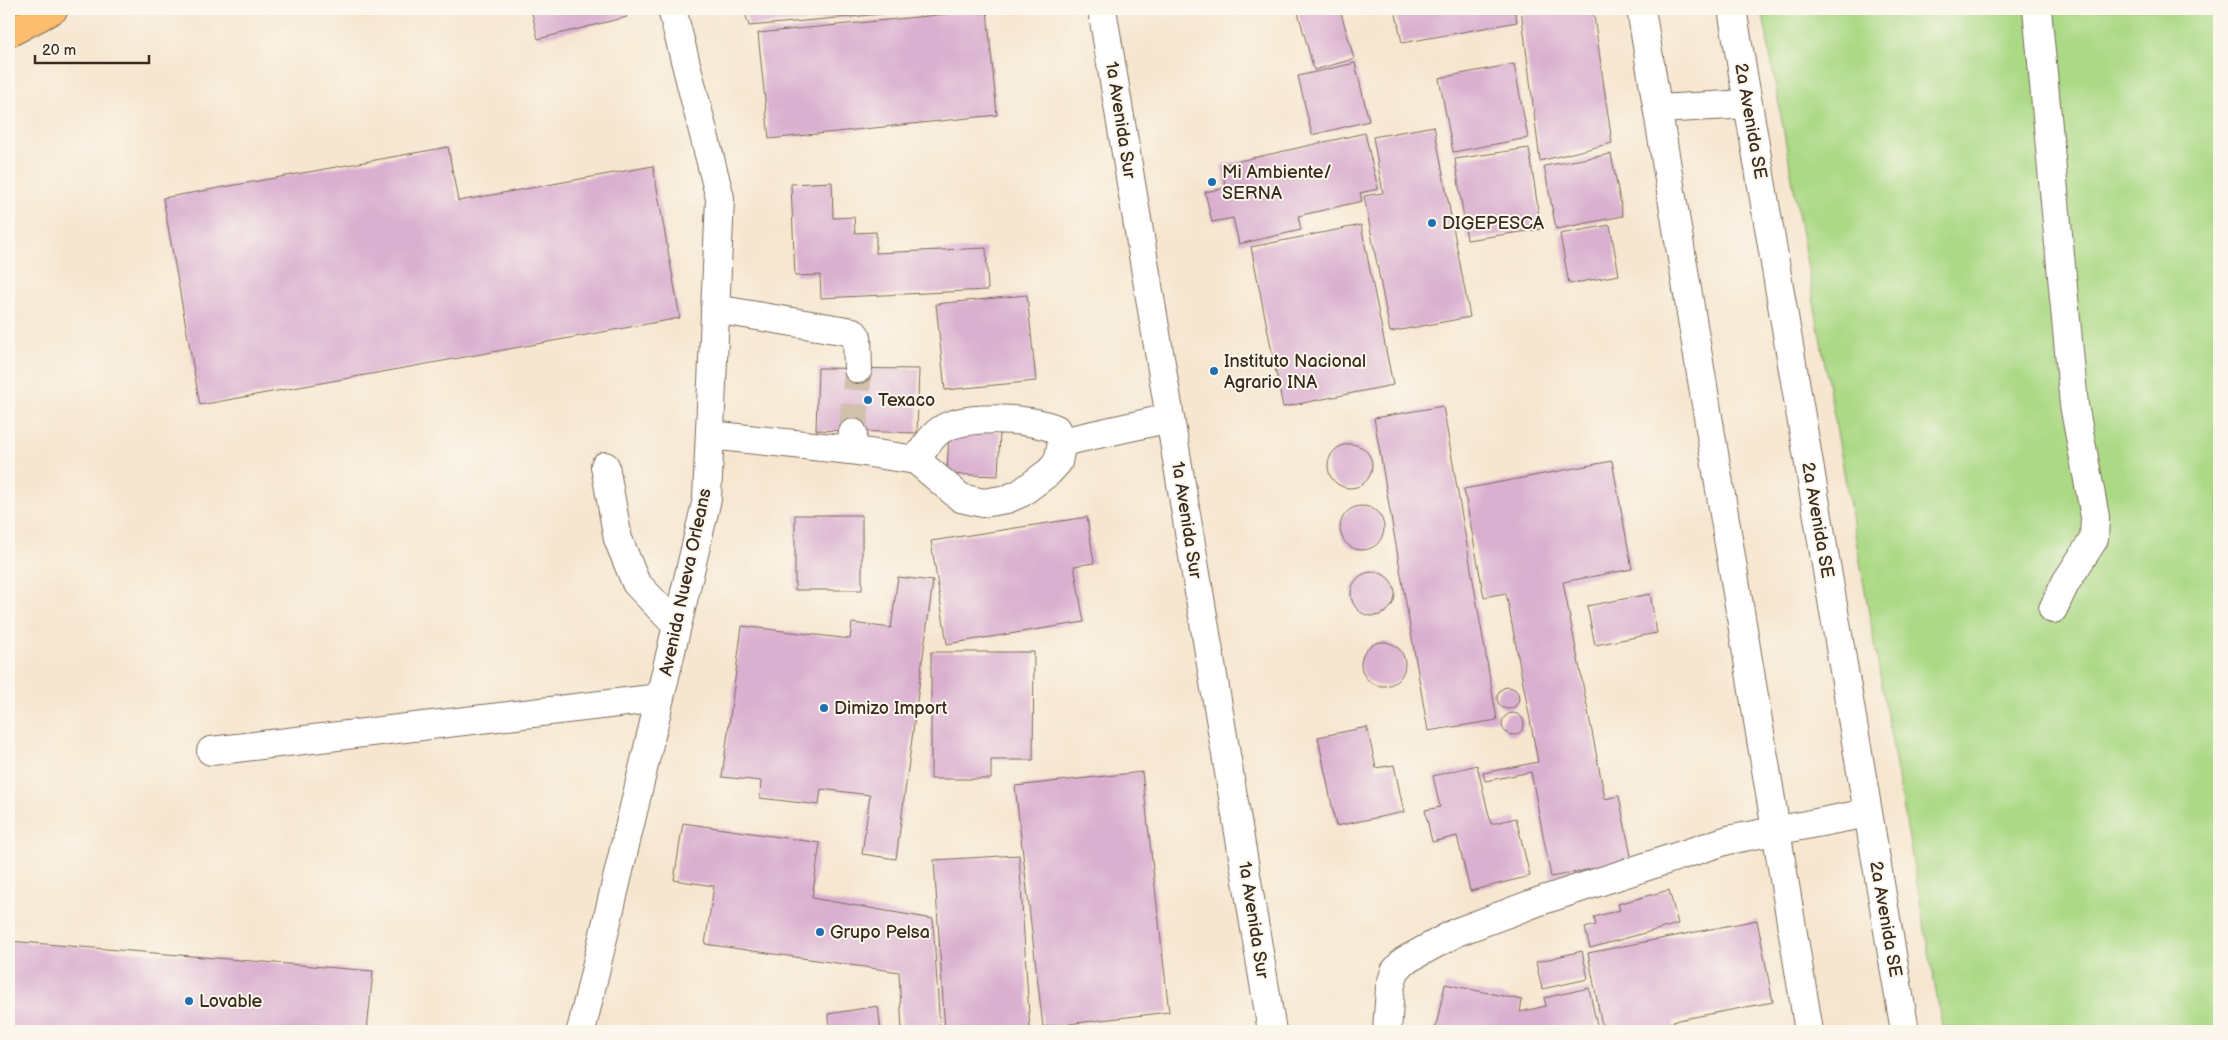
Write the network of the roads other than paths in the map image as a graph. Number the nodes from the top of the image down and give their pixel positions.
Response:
1 (54, 9) edge
2 (672, 9) edge
3 (1102, 9) edge
4 (1642, 9) edge
5 (1732, 9) edge
6 (2037, 9) edge
7 (9, 33) edge
8 (1748, 104) junction
9 (1658, 109) junction
10 (715, 309) junction
11 (858, 368) tunnel mouth
12 (1170, 418) junction
13 (710, 435) junction
14 (1062, 442) junction
15 (916, 460) junction
16 (605, 466) dead end
17 (2053, 609) dead end
18 (677, 626) junction
19 (660, 698) junction
20 (211, 751) dead end
21 (1868, 813) junction
22 (1777, 831) junction
23 (581, 1031) edge
24 (1272, 1031) edge
25 (1387, 1031) edge
26 (1810, 1031) edge
27 (1905, 1031) edge

1 - 7 highway
2 - 10 street, Avenida Nueva Orleans
3 - 12 street, 1a Avenida Sur
4 - 9 street
5 - 8 street, 2a Avenida SE
6 - 17 street
8 - 9 street
8 - 21 street, 2a Avenida SE
9 - 22 street
10 - 11 street
10 - 13 street, Avenida Nueva Orleans
12 - 14 street
12 - 24 street, 1a Avenida Sur
13 - 15 street
13 - 18 street, Avenida Nueva Orleans
14 - 15 street
14 - 15 street
16 - 18 street
18 - 19 street, Avenida Nueva Orleans
19 - 20 street
19 - 23 street, Avenida Nueva Orleans
21 - 22 street
21 - 27 street, 2a Avenida SE
22 - 25 street
22 - 26 street

